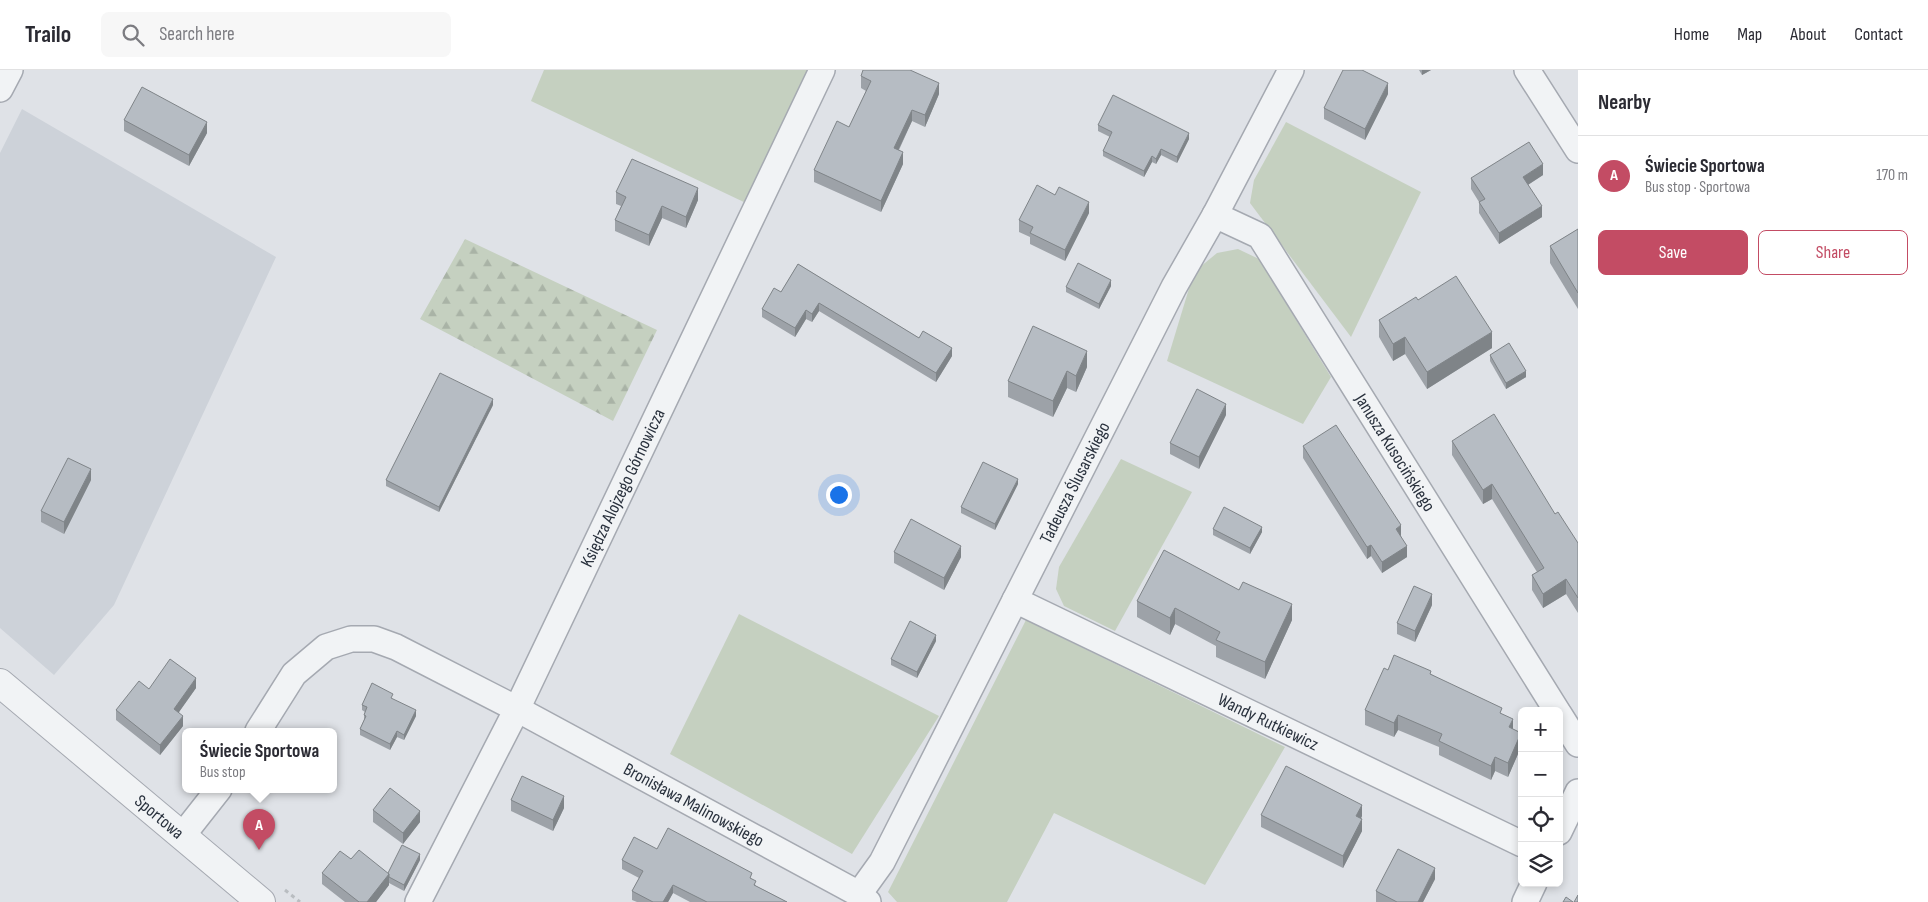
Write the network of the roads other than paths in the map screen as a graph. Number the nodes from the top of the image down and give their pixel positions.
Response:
1 (10, 70) edge
2 (822, 70) edge
3 (1291, 70) edge
4 (1527, 70) edge
5 (0, 88) edge
6 (1578, 150) edge
7 (1215, 215) junction
8 (1015, 600) junction
9 (0, 682) edge
10 (1554, 707) edge
11 (517, 710) junction
12 (1563, 720) edge
13 (260, 728) edge
14 (1578, 744) edge
15 (1578, 792) edge
16 (216, 793) edge
17 (1563, 824) edge
18 (182, 836) junction
19 (1518, 842) edge
20 (1532, 887) edge
21 (247, 897) edge
22 (864, 898) edge
23 (418, 902) edge
24 (1525, 902) edge

1 - 5 street
2 - 11 street, Księdza Alojzego Górnowicza
3 - 7 street, Tadeusza Ślusarskiego
4 - 6 street
7 - 8 street, Tadeusza Ślusarskiego
7 - 10 street, Janusza Kusocińskiego
8 - 19 street, Wandy Rutkiewicz
8 - 22 street, Tadeusza Ślusarskiego
9 - 18 street, Sportowa
11 - 13 street, Bronisława Malinowskiego
11 - 22 street, Bronisława Malinowskiego
11 - 23 street, Księdza Alojzego Górnowicza
12 - 14 street
15 - 17 street
16 - 18 street
18 - 21 street, Sportowa
20 - 24 street

